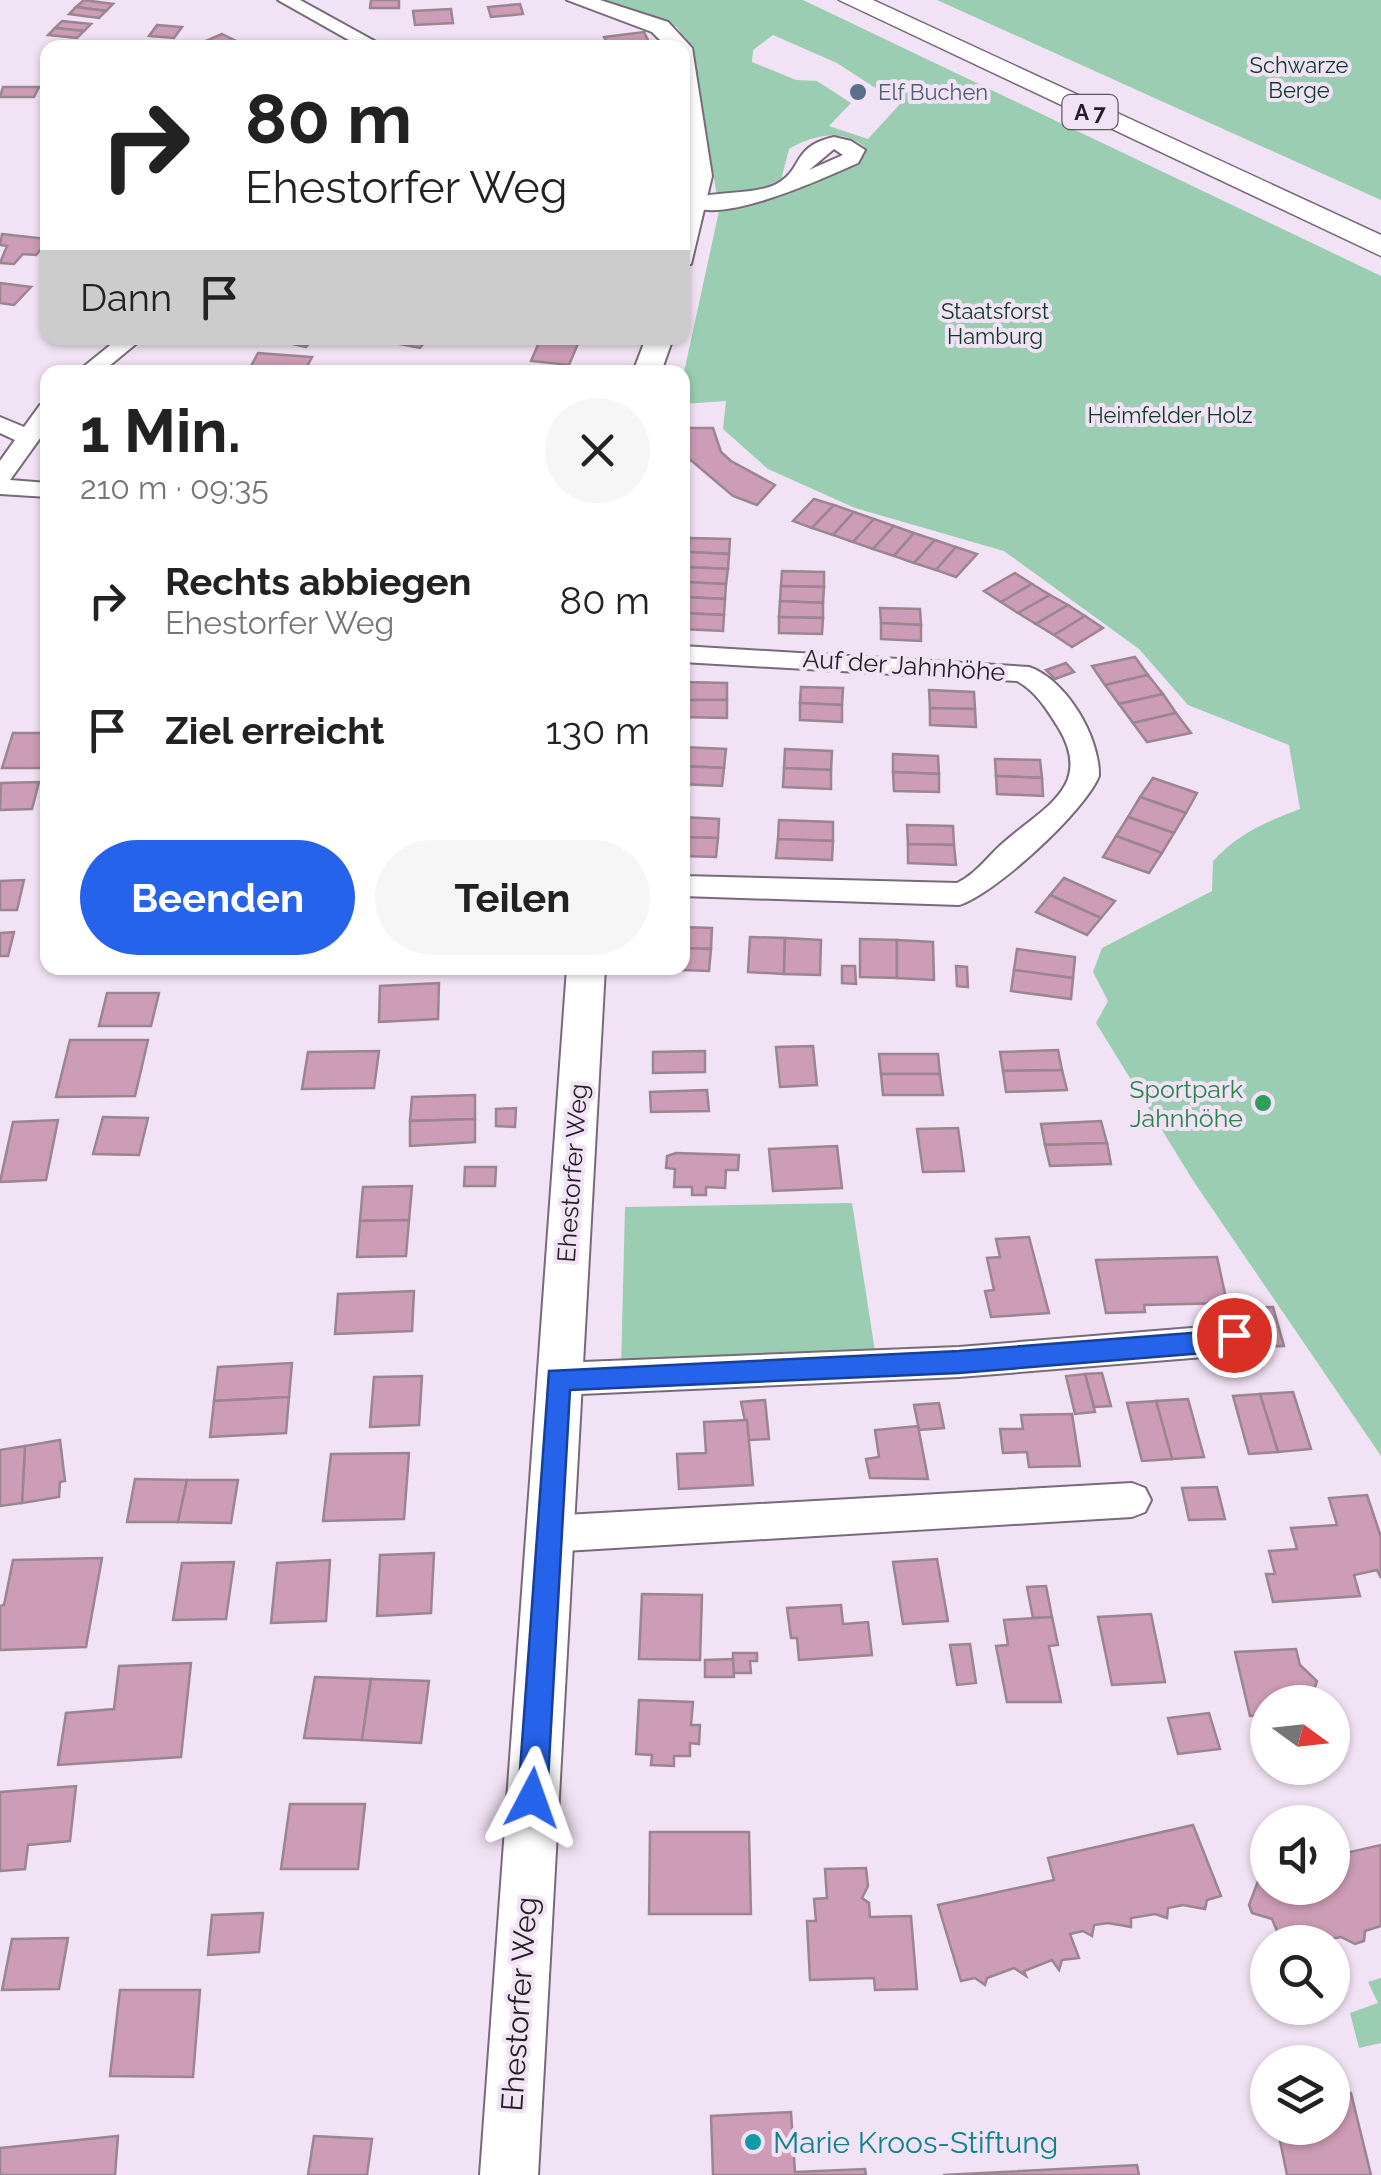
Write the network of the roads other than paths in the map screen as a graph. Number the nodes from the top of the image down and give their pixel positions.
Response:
1 (288, 0) edge
2 (578, 0) edge
3 (852, 0) edge
4 (908, 0) edge
5 (363, 40) edge
6 (672, 40) edge
7 (690, 107) edge
8 (791, 185) dead end
9 (698, 203) junction
10 (1381, 217) edge
11 (690, 230) edge
12 (1381, 247) edge
13 (123, 345) edge
14 (97, 365) edge
15 (40, 421) edge
16 (0, 424) edge
17 (28, 437) junction
18 (0, 478) edge
19 (0, 487) edge
20 (40, 490) edge
21 (690, 654) edge
22 (690, 886) edge
23 (586, 975) edge
24 (1234, 1335) dead end
25 (558, 1379) junction
26 (1132, 1500) dead end
27 (548, 1534) junction
28 (508, 2175) edge

1 - 5 street
2 - 6 main road
3 - 12 highway, A 7
4 - 10 highway, A 7
7 - 9 main road
8 - 9 street
9 - 11 main road
13 - 14 street
15 - 17 street
16 - 17 street
17 - 18 street
19 - 20 street
21 - 22 street, Auf der Jahnhöhe
23 - 25 main road, Ehestorfer Weg
24 - 25 street
25 - 27 main road, Ehestorfer Weg
26 - 27 street
27 - 28 main road, Ehestorfer Weg

